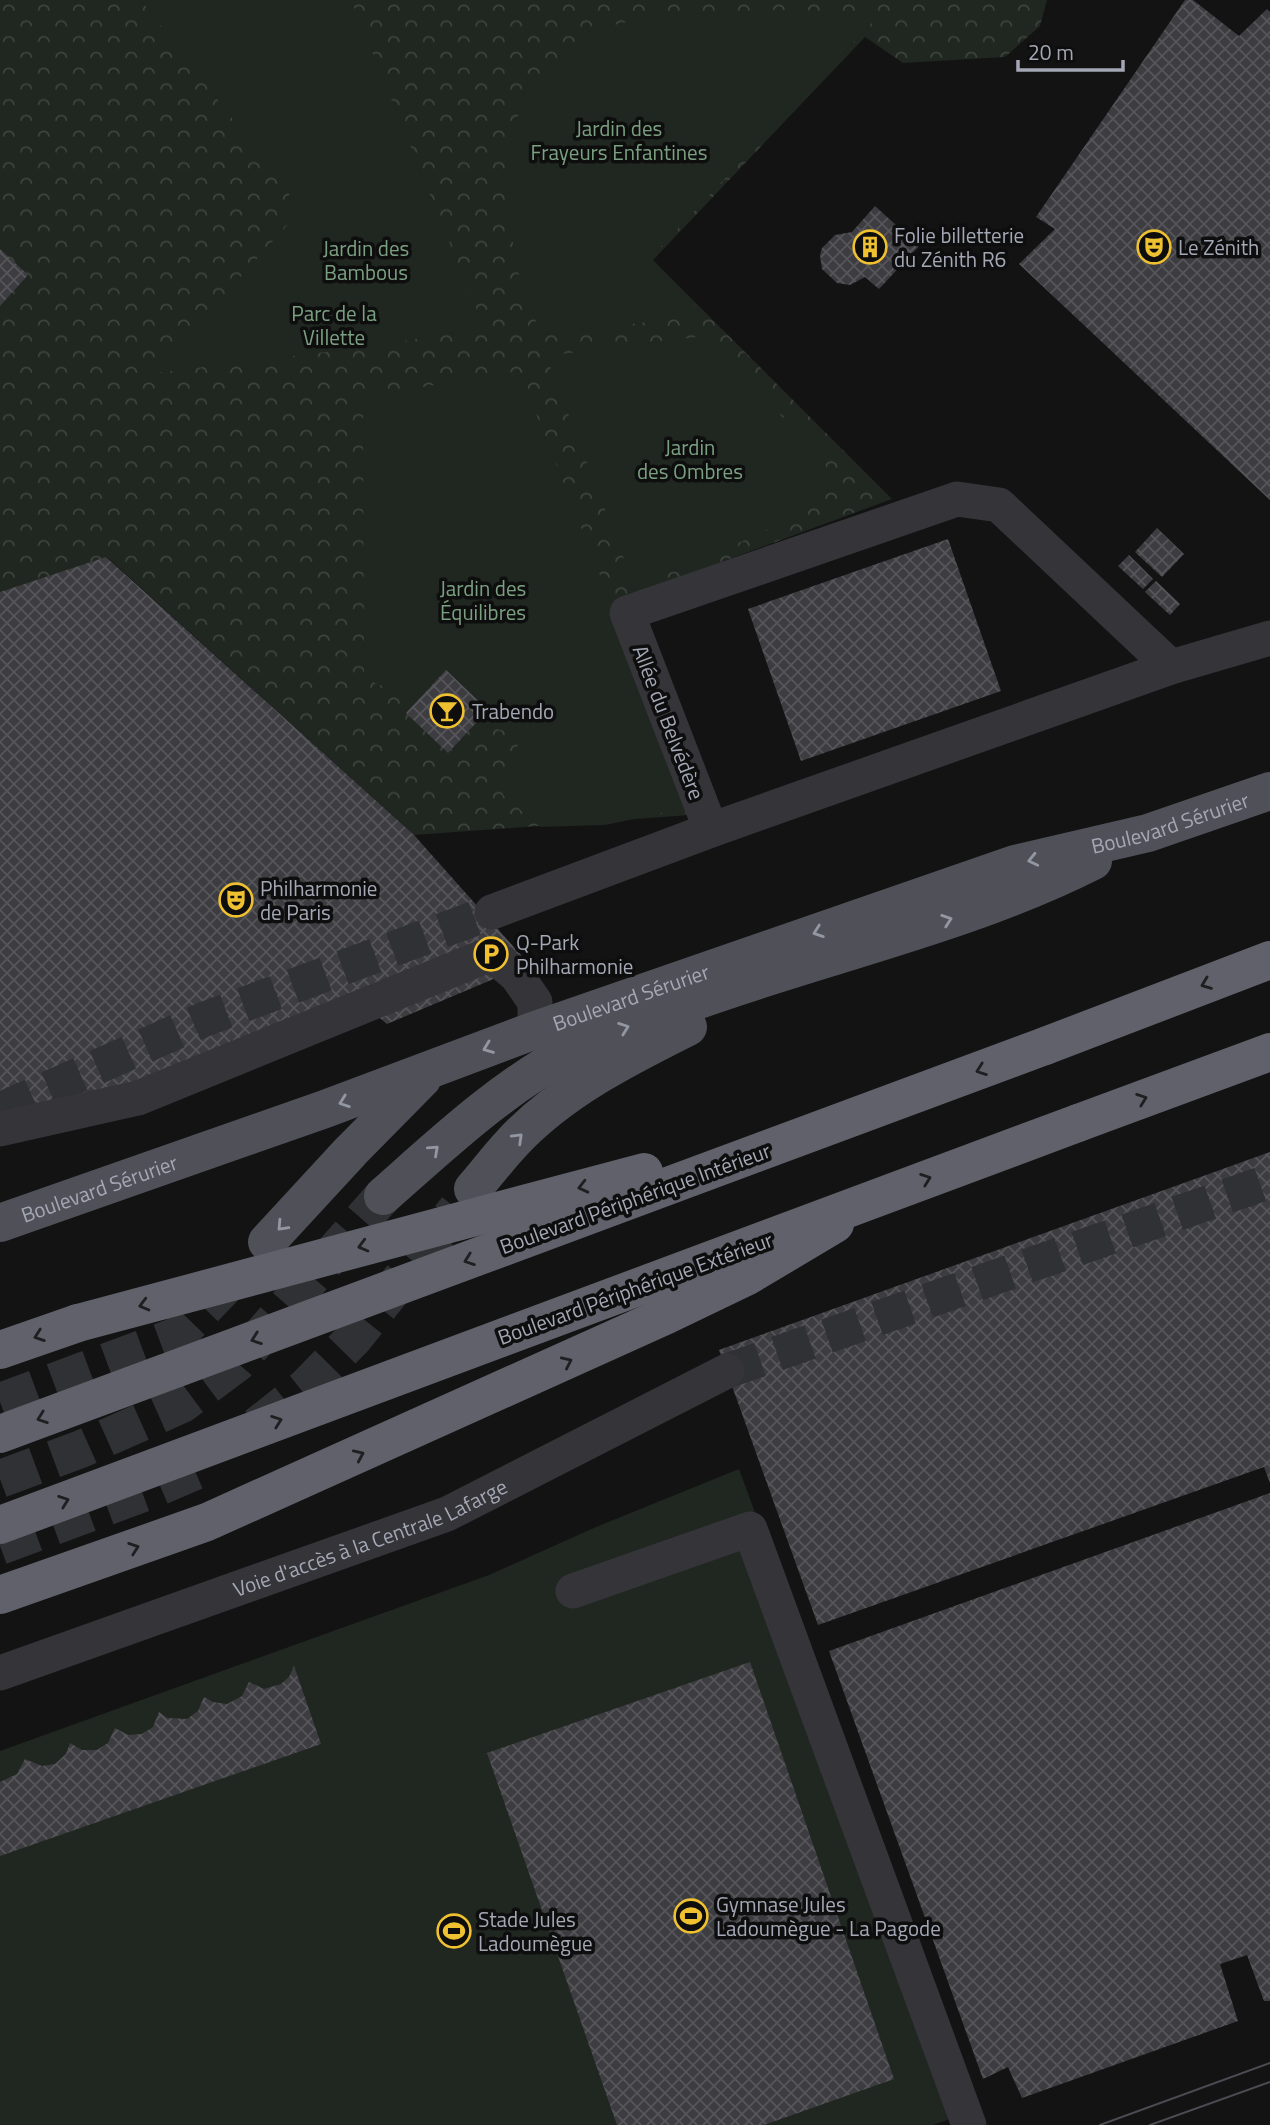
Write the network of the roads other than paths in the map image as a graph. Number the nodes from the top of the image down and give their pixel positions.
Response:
1 (1270, 638) edge
2 (1171, 667) junction
3 (1270, 791) edge
4 (711, 830) junction
5 (1148, 834) junction
6 (492, 912) tunnel mouth
7 (883, 942) junction
8 (1270, 960) edge
9 (535, 1030) junction
10 (1270, 1052) edge
11 (430, 1070) junction
12 (138, 1098) junction
13 (0, 1110) edge
14 (839, 1122) junction
15 (0, 1129) edge
16 (473, 1189) tunnel mouth
17 (383, 1196) tunnel mouth
18 (882, 1196) junction
19 (0, 1223) edge
20 (267, 1242) tunnel mouth
21 (0, 1350) edge
22 (727, 1371) tunnel mouth
23 (0, 1434) edge
24 (0, 1525) edge
25 (573, 1591) dead end
26 (0, 1595) edge
27 (0, 1673) edge
28 (969, 2125) edge

1 - 2 lane
2 - 4 lane
2 - 4 lane, Allée du Belvédère
3 - 5 main road, Boulevard Sérurier
4 - 6 lane
7 -> 5 main road
5 -> 9 main road, Boulevard Sérurier
16 -> 7 main road
17 -> 7 main road
8 -> 14 highway, Boulevard Périphérique Intérieur, bridge
9 -> 11 main road, Boulevard Sérurier
9 - 12 lane
18 -> 10 highway, Boulevard Périphérique Extérieur, bridge
11 -> 19 main road, Boulevard Sérurier
11 -> 20 main road
12 - 13 lane
12 - 15 lane
14 -> 21 highway, bridge
14 -> 23 highway, Boulevard Périphérique Intérieur, bridge
24 -> 18 highway, Boulevard Périphérique Extérieur, bridge
26 -> 18 highway, bridge
22 - 27 lane, Voie d'accès à la Centrale Lafarge
25 - 28 lane

